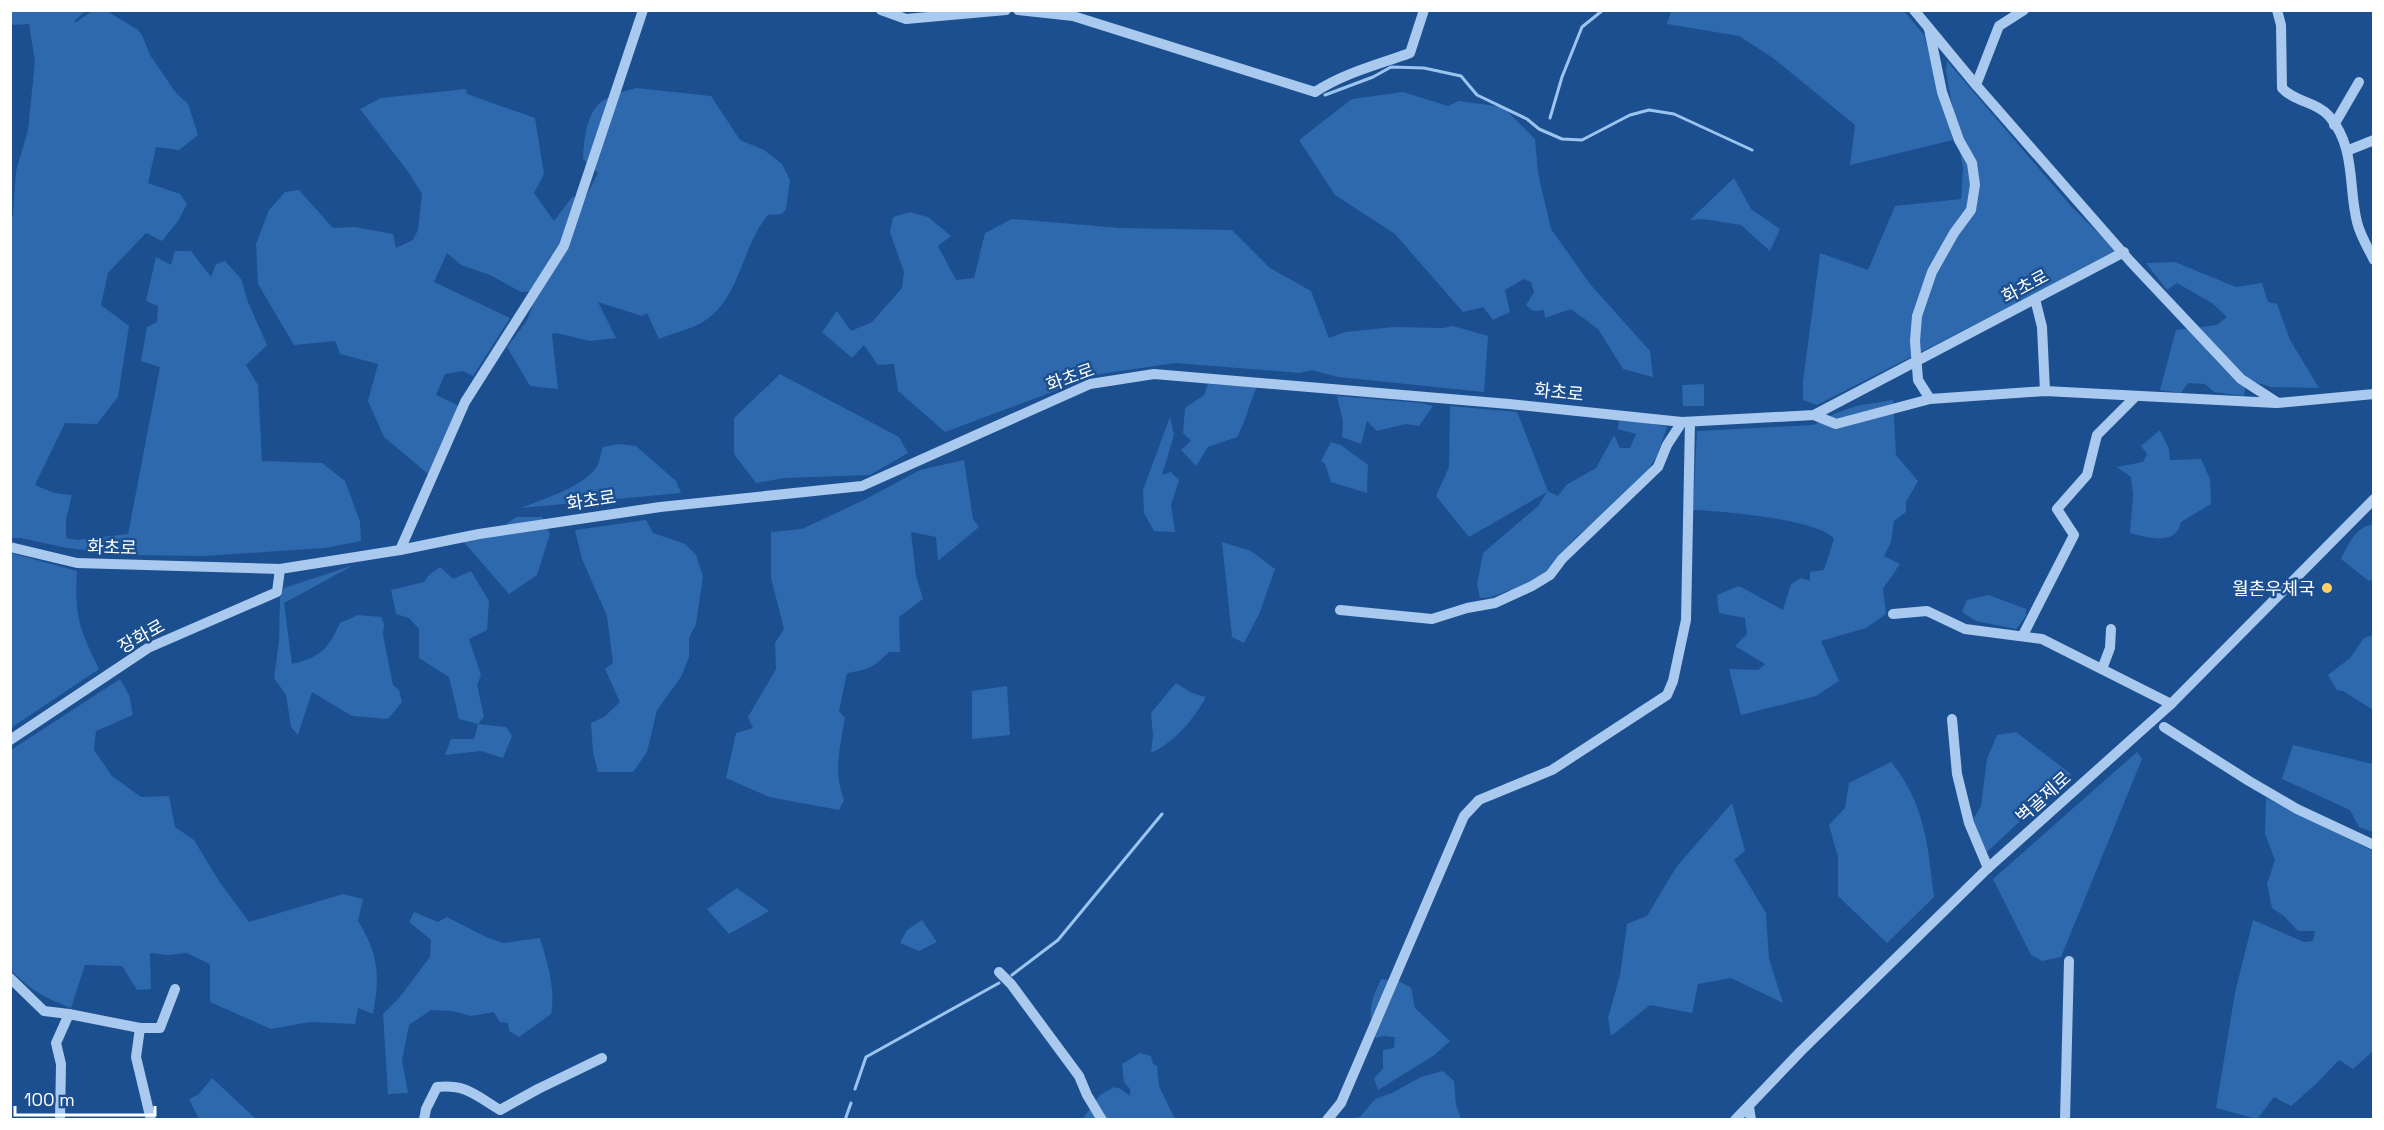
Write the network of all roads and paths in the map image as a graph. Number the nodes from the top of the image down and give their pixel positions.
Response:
1 (643, 10) edge
2 (881, 10) edge
3 (1006, 10) edge
4 (1018, 10) edge
5 (1424, 10) edge
6 (1914, 10) edge
7 (2024, 10) edge
8 (2277, 10) edge
9 (1929, 28) junction
10 (2359, 82) dead end
11 (1976, 85) junction
12 (2334, 125) junction
13 (2373, 140) edge
14 (2349, 150) junction
15 (2124, 252) junction
16 (2373, 260) edge
17 (2035, 299) junction
18 (1917, 362) junction
19 (2045, 391) junction
20 (2373, 394) edge
21 (2134, 398) junction
22 (1930, 399) junction
23 (2278, 404) junction
24 (1814, 415) junction
25 (1686, 422) junction
26 (2373, 499) edge
27 (10, 547) edge
28 (400, 549) junction
29 (280, 569) junction
30 (1340, 610) dead end
31 (1893, 614) dead end
32 (2111, 629) dead end
33 (2023, 636) junction
34 (2102, 669) junction
35 (2171, 704) junction
36 (1952, 719) dead end
37 (2164, 727) dead end
38 (10, 740) edge
39 (2373, 845) edge
40 (1988, 868) junction
41 (2069, 961) dead end
42 (999, 972) dead end
43 (10, 978) edge
44 (175, 989) dead end
45 (69, 1014) junction
46 (140, 1028) junction
47 (602, 1058) dead end
48 (1749, 1107) junction
49 (60, 1119) edge
50 (150, 1119) edge
51 (424, 1119) edge
52 (1102, 1119) edge
53 (1326, 1119) edge
54 (1735, 1119) edge
55 (1751, 1119) edge
56 (2065, 1119) edge

1 - 28 street
2 - 3 street
4 - 5 street
6 - 9 street
7 - 11 street
8 - 12 street
9 - 11 street
9 - 18 street
10 - 12 street
11 - 15 street
12 - 14 street
13 - 14 street
14 - 16 street
15 - 17 street, 화초로
15 - 23 street
17 - 18 street, 화초로
17 - 19 street
18 - 22 street
18 - 24 street, 화초로
19 - 21 street
19 - 22 street
20 - 23 street
21 - 23 street
21 - 33 street
22 - 24 street
24 - 25 street, 화초로
25 - 28 street, 화초로
25 - 30 street
25 - 53 street
26 - 35 street, 벽골제로
27 - 29 street, 화초로
28 - 29 street, 화초로
29 - 38 street, 장화로
31 - 33 street
32 - 34 street
33 - 34 street
34 - 35 street
35 - 40 street, 벽골제로
36 - 40 street
37 - 39 street
40 - 48 street, 벽골제로
41 - 56 street
42 - 52 street
43 - 45 street
44 - 46 street
45 - 46 street
45 - 49 street
46 - 50 street
47 - 51 street
48 - 54 street, 벽골제로
48 - 55 street

